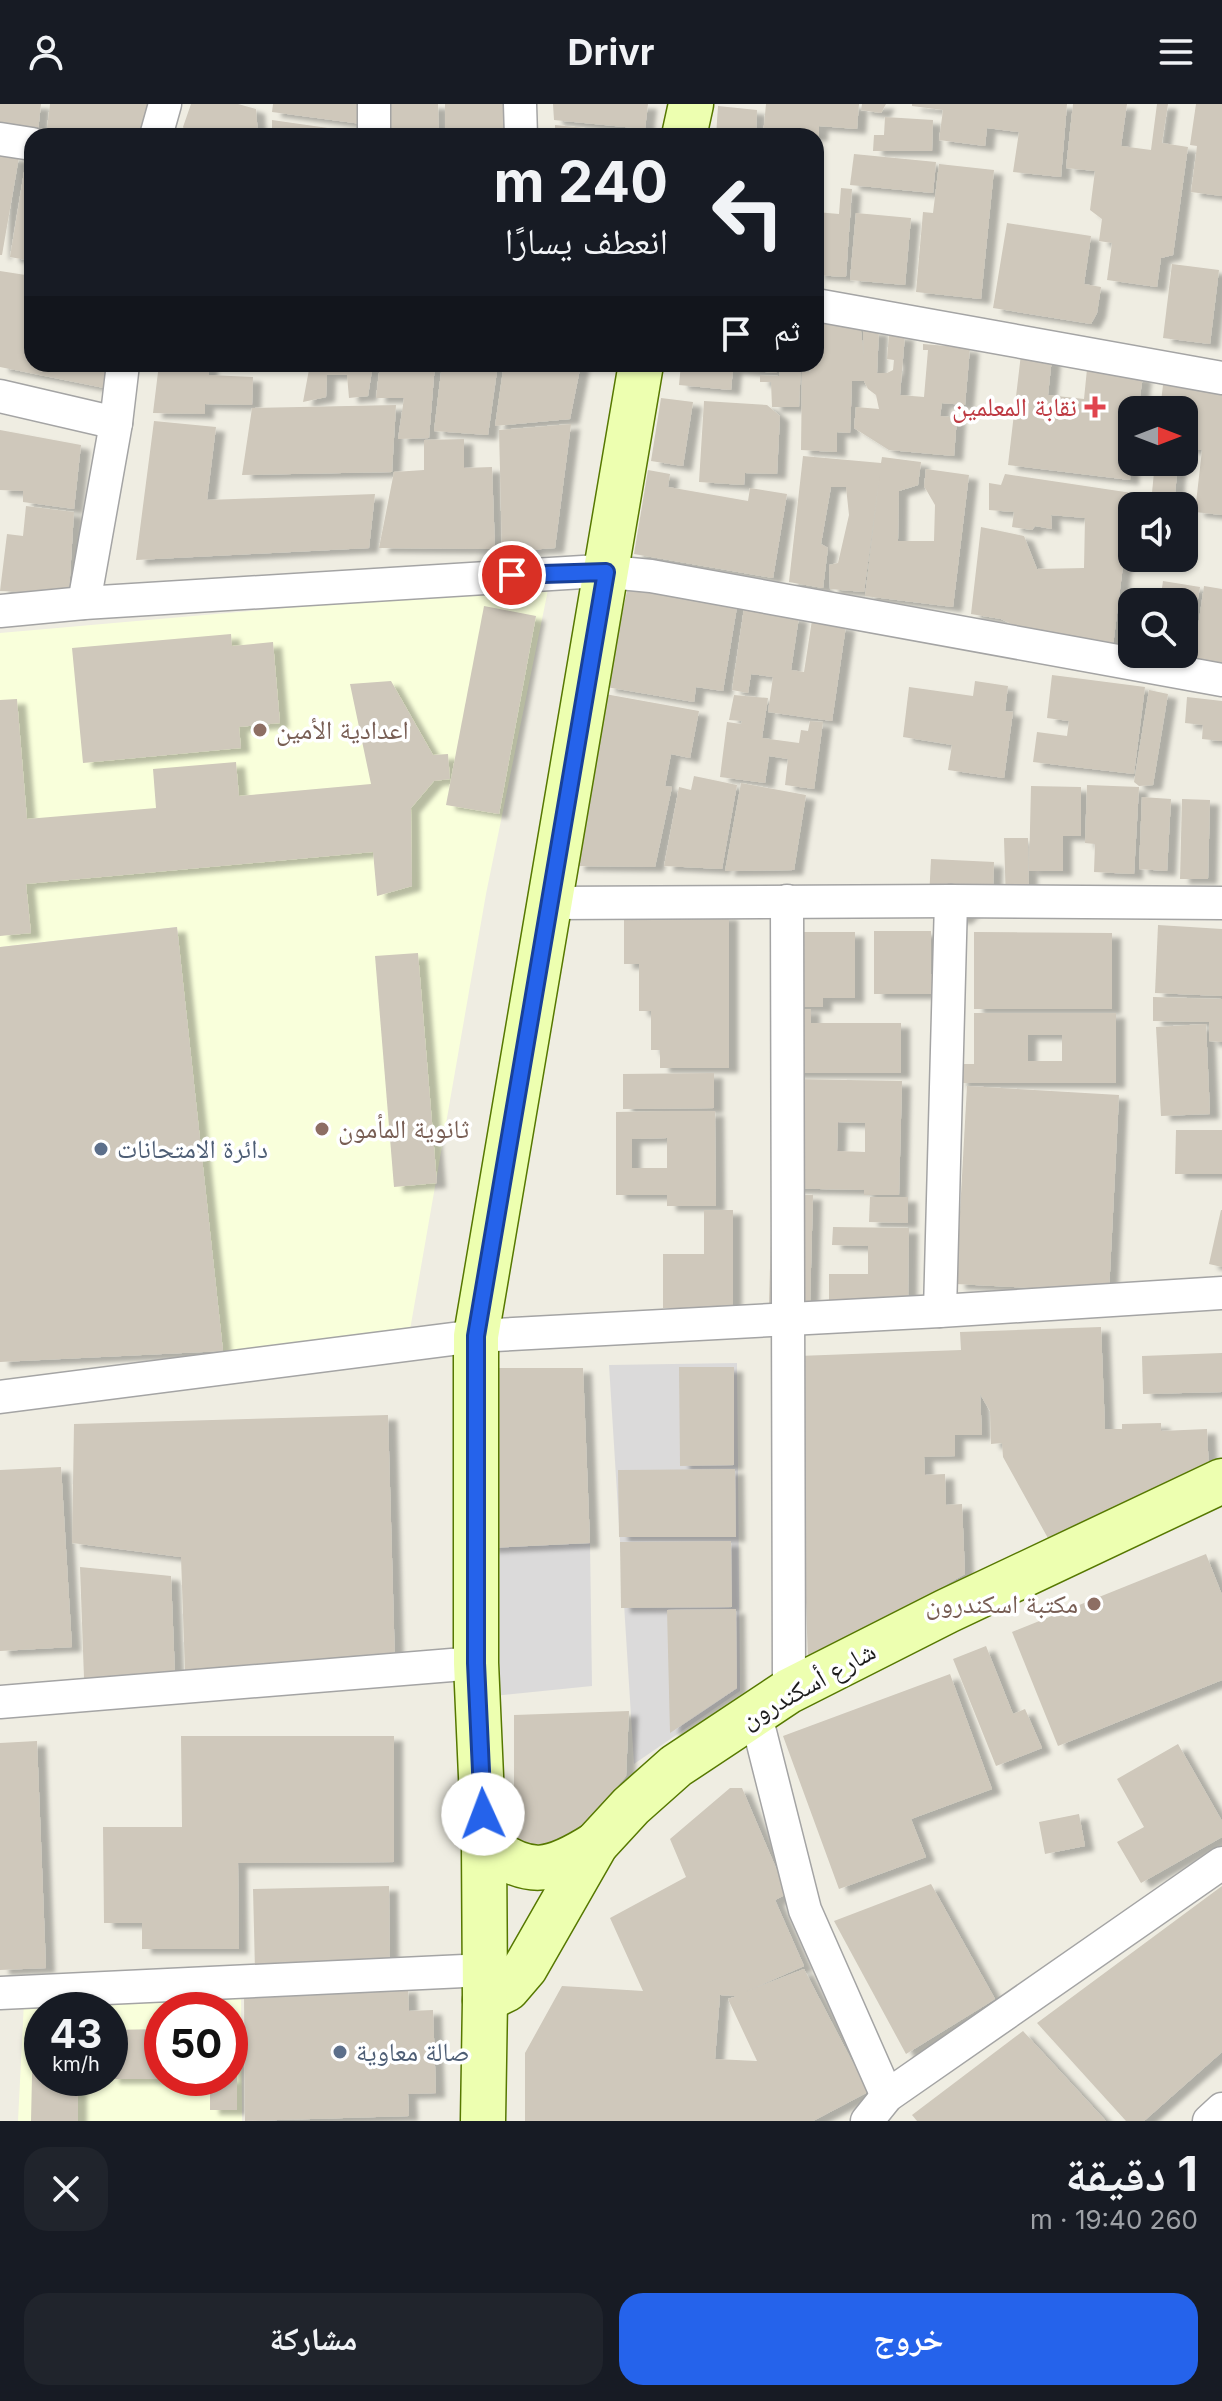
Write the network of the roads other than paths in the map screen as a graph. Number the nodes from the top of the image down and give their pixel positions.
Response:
1 (165, 104) edge
2 (374, 104) edge
3 (520, 104) edge
4 (691, 104) edge
5 (158, 128) edge
6 (374, 128) edge
7 (521, 128) edge
8 (686, 128) edge
9 (0, 139) edge
10 (24, 143) edge
11 (824, 306) edge
12 (122, 372) edge
13 (640, 372) edge
14 (1222, 378) edge
15 (0, 396) edge
16 (116, 423) junction
17 (606, 572) junction
18 (84, 603) junction
19 (0, 611) edge
20 (1222, 680) edge
21 (787, 901) junction
22 (951, 901) junction
23 (550, 903) junction
24 (1222, 903) edge
25 (1222, 1293) edge
26 (940, 1311) junction
27 (787, 1319) junction
28 (476, 1336) junction
29 (0, 1397) edge
30 (1222, 1481) edge
31 (476, 1663) junction
32 (0, 1702) edge
33 (772, 1702) junction
34 (484, 1844) junction
35 (596, 1844) junction
36 (1222, 1863) edge
37 (485, 1985) junction
38 (0, 1993) edge
39 (887, 2096) junction
40 (1222, 2109) edge
41 (483, 2121) edge
42 (867, 2121) edge
43 (1209, 2121) edge

1 - 5 street
2 - 6 street
3 - 7 street
4 - 8 main road
9 - 10 street
11 - 14 street
12 - 16 street
13 - 17 main road
15 - 16 street
16 - 18 street
17 - 18 street
17 - 20 street
17 - 23 main road
18 - 19 street
21 - 22 street
21 - 23 street
21 - 27 street
22 - 24 street
22 - 26 street
23 - 28 main road
25 - 26 street
26 - 27 street
27 - 28 street
27 - 33 street
28 - 29 street
28 - 31 main road
30 - 33 main road, شارع أسكندرون
31 - 32 street
31 - 34 main road
33 - 35 main road, شارع أسكندرون
33 - 39 street
34 - 35 main road
34 - 37 main road
35 - 37 main road, شارع أسكندرون
36 - 39 street
37 - 38 street
37 - 41 main road
39 - 42 street
40 - 43 street

